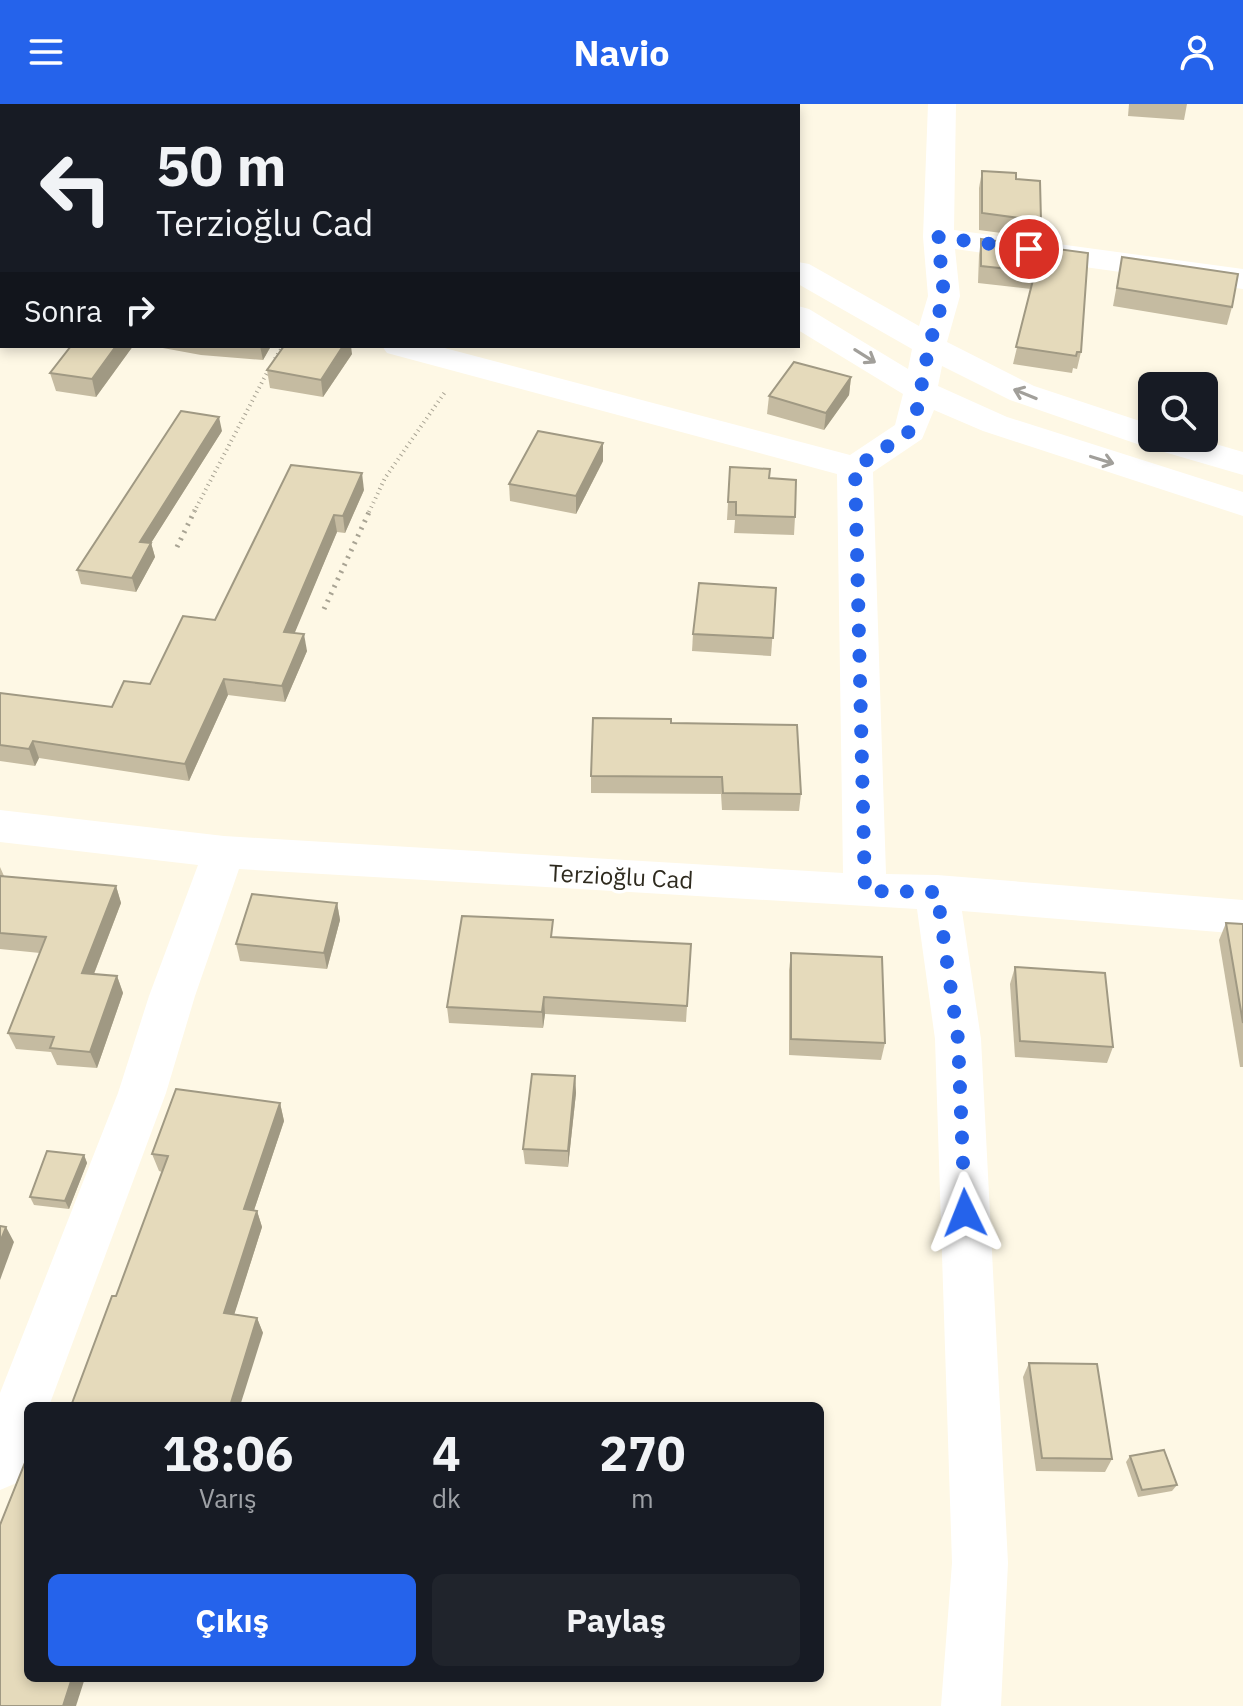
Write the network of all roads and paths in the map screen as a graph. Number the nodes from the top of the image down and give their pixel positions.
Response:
1 (942, 104) edge
2 (938, 237) junction
3 (800, 272) edge
4 (1243, 279) edge
5 (800, 317) edge
6 (929, 346) junction
7 (282, 348) edge
8 (406, 348) edge
9 (464, 365) junction
10 (921, 391) junction
11 (1138, 432) edge
12 (1203, 452) edge
13 (1243, 464) edge
14 (855, 468) junction
15 (1243, 504) edge
16 (177, 547) dead end
17 (324, 609) dead end
18 (0, 826) edge
19 (224, 852) junction
20 (865, 891) junction
21 (937, 892) junction
22 (1243, 917) edge
23 (0, 1463) edge
24 (971, 1706) edge

1 - 2 street
2 - 4 street
2 - 6 street
3 - 6 street
5 -> 10 street
6 - 10 street
11 -> 6 street
7 - 16 path
8 - 9 street
9 - 14 street
9 - 17 path
10 - 14 street
10 -> 15 street
12 - 13 street
14 - 20 street
18 - 19 street, Terzioğlu Cad
19 - 20 street, Terzioğlu Cad
19 - 23 street
20 - 21 street, Terzioğlu Cad
21 - 22 street, Terzioğlu Cad
21 - 24 street

